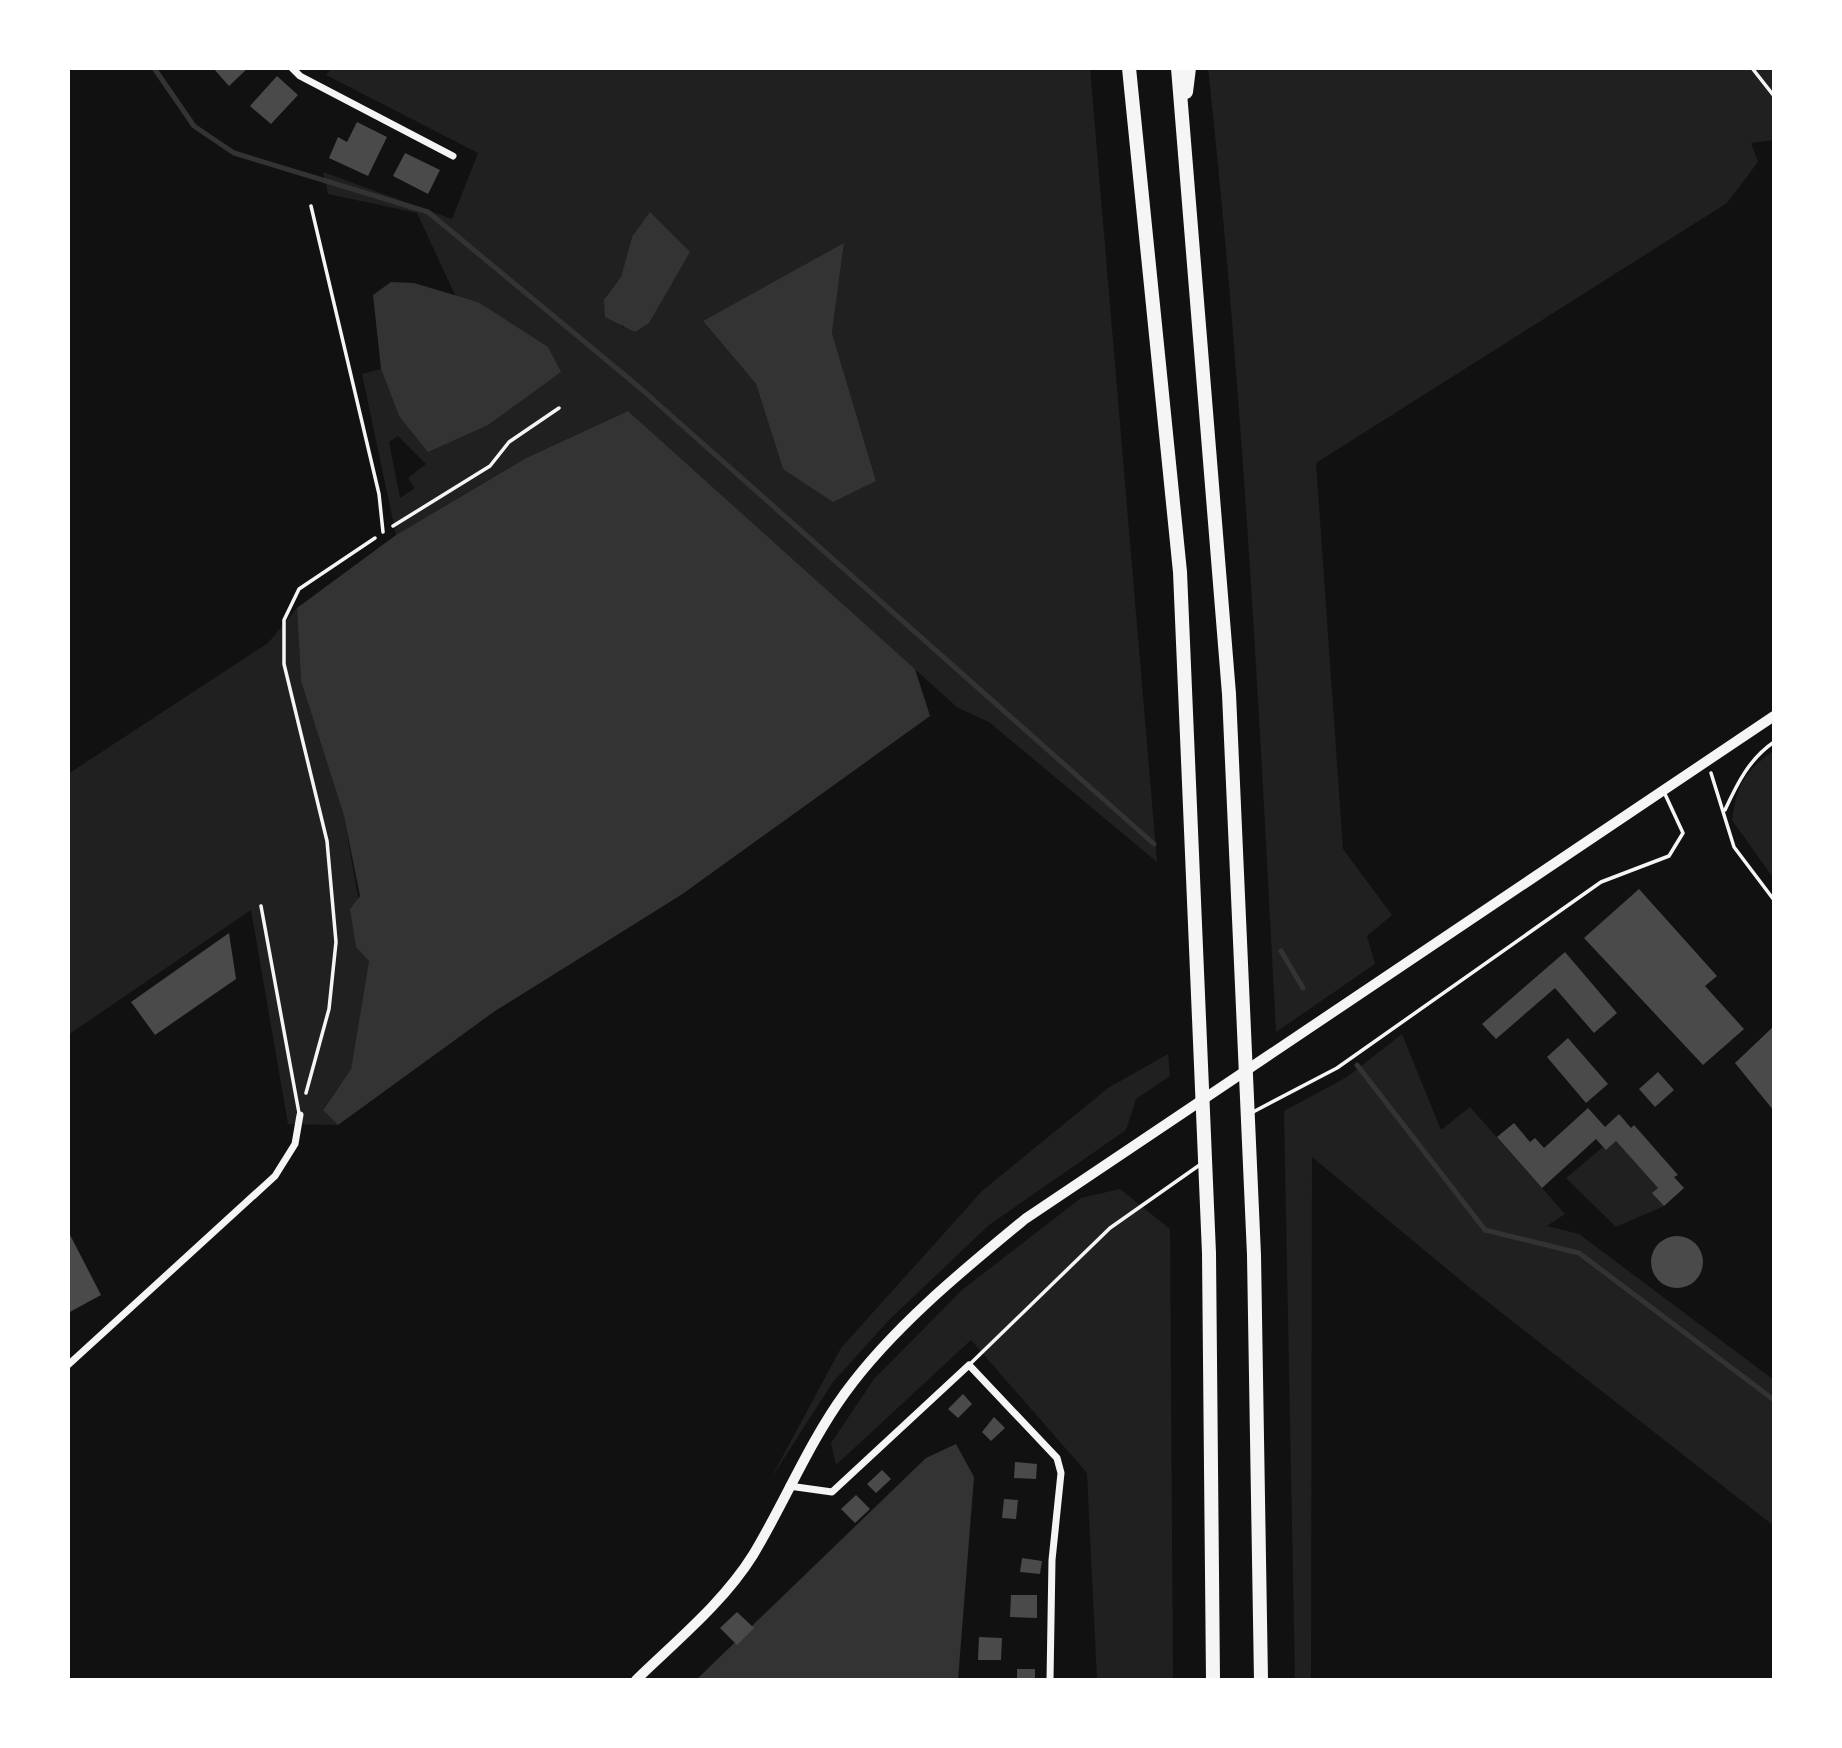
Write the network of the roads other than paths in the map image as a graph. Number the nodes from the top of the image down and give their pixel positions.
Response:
1 (292, 68) edge
2 (1129, 68) edge
3 (1178, 68) edge
4 (1189, 68) edge
5 (1183, 110) junction
6 (453, 156) dead end
7 (311, 206) dead end
8 (383, 532) road end
9 (1774, 716) edge
10 (1663, 790) junction
11 (261, 906) dead end
12 (1249, 1114) junction
13 (300, 1115) joint
14 (1205, 1161) junction
15 (68, 1365) edge
16 (969, 1365) junction
17 (789, 1486) junction
18 (636, 1680) edge
19 (1050, 1680) edge
20 (1213, 1680) edge
21 (1261, 1680) edge

1 - 6 street
2 - 14 highway
3 - 5 highway
4 - 5 highway
5 - 12 highway
7 - 8 lane
9 - 10 street
10 - 12 lane
10 - 17 street
11 - 13 lane
12 - 21 highway
13 - 15 street
14 - 16 lane
14 - 20 highway
16 - 17 street
16 - 19 street
17 - 18 street

